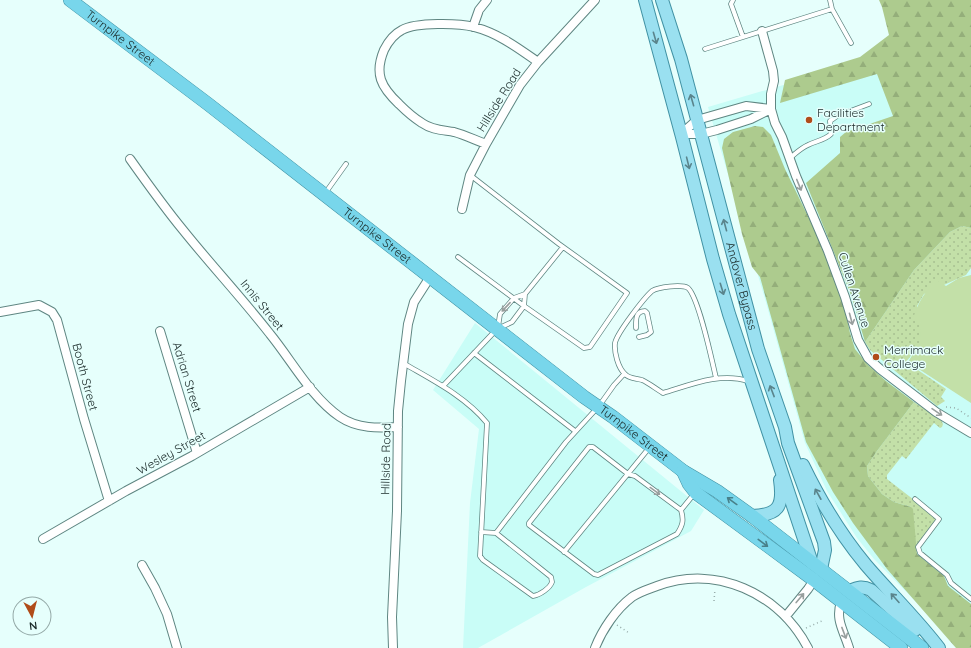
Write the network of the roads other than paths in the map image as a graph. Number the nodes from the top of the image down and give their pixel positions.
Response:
1 (70, 0) edge
2 (487, 0) edge
3 (595, 0) edge
4 (645, 0) edge
5 (662, 0) edge
6 (733, 0) edge
7 (830, 0) edge
8 (832, 9) junction
9 (474, 27) junction
10 (762, 31) junction
11 (743, 37) junction
12 (851, 43) dead end
13 (705, 49) dead end
14 (538, 62) junction
15 (869, 104) dead end
16 (771, 109) junction
17 (697, 120) junction
18 (681, 134) junction
19 (701, 134) junction
20 (486, 144) junction
21 (790, 158) junction
22 (130, 160) dead end
23 (346, 164) dead end
24 (470, 175) junction
25 (324, 194) junction
26 (462, 209) dead end
27 (563, 247) junction
28 (458, 256) dead end
29 (430, 277) junction
30 (525, 294) junction
31 (514, 298) junction
32 (524, 306) junction
33 (0, 312) edge
34 (636, 328) dead end
35 (497, 329) junction
36 (160, 330) dead end
37 (638, 337) dead end
38 (474, 353) junction
39 (403, 363) junction
40 (624, 374) junction
41 (716, 378) junction
42 (753, 383) junction
43 (443, 386) junction
44 (310, 387) junction
45 (598, 406) junction
46 (398, 427) junction
47 (785, 428) junction
48 (576, 431) junction
49 (971, 433) edge
50 (651, 446) junction
51 (197, 453) junction
52 (777, 456) junction
53 (683, 471) junction
54 (628, 474) junction
55 (696, 493) junction
56 (915, 499) dead end
57 (109, 501) junction
58 (681, 510) junction
59 (752, 516) junction
60 (481, 532) junction
61 (496, 533) junction
62 (43, 539) dead end
63 (564, 552) junction
64 (142, 566) dead end
65 (817, 566) junction
66 (814, 580) junction
67 (850, 591) junction
68 (971, 599) edge
69 (841, 602) junction
70 (786, 616) junction
71 (177, 648) edge
72 (393, 648) edge
73 (595, 648) edge
74 (808, 648) edge
75 (849, 648) edge
76 (901, 648) edge
77 (922, 648) edge
78 (939, 648) edge

1 - 25 highway, Turnpike Street
2 - 9 street
3 - 14 street, Hillside Road
4 -> 18 main road, Andover Bypass
17 -> 5 main road, Andover Bypass
6 - 11 lane
7 - 8 lane
8 - 10 lane
8 - 12 lane
9 - 14 street
9 - 20 street
10 - 11 lane
10 - 16 street
11 - 13 lane
14 - 20 street, Hillside Road
15 - 21 lane
16 - 17 street
16 - 19 street
16 - 21 street, Cullen Avenue
17 - 18 street
17 - 19 main road, Andover Bypass
18 - 19 street
18 -> 42 main road, Andover Bypass
47 -> 19 main road, Andover Bypass
20 - 24 street, Hillside Road
21 -> 49 street, Cullen Avenue
22 - 44 street, Innis Street
23 - 25 lane
24 - 26 street, Hillside Road
24 - 27 lane
25 - 29 highway, Turnpike Street
27 - 30 lane
27 - 32 lane
28 - 31 lane
29 - 35 highway, Turnpike Street
29 - 39 street, Hillside Road
30 - 31 lane
30 - 32 lane
31 - 32 lane
31 -> 35 lane
32 - 35 lane
33 - 57 street, Booth Street
34 - 37 lane
35 - 38 lane
35 - 45 highway, Turnpike Street
36 - 51 street, Adrian Street
38 - 43 lane
38 - 48 lane
39 - 43 lane
39 - 46 street, Hillside Road
40 - 41 lane
40 - 41 lane
40 - 45 lane
41 - 42 lane
42 - 52 main road, Andover Bypass
43 - 60 lane
44 - 46 street, Innis Street
44 - 51 street, Wesley Street
45 - 48 lane
45 - 50 highway, Turnpike Street
46 - 72 street, Hillside Road
47 - 65 main road, Andover Bypass
78 -> 47 main road
48 - 61 lane
50 - 53 highway, Turnpike Street
50 - 54 lane
51 - 57 street, Wesley Street
52 - 59 main road
52 - 65 main road, Andover Bypass
53 - 55 highway, Turnpike Street
59 -> 53 highway, Turnpike Street
54 -> 58 lane
54 - 63 lane
54 - 63 lane
55 - 58 lane
55 -> 66 highway, Turnpike Street
56 - 68 lane
57 - 62 street, Wesley Street
58 - 63 lane
59 - 65 highway, Turnpike Street
60 - 61 lane
60 - 61 lane
64 - 71 street
65 - 66 highway
65 - 67 highway, Turnpike Street
66 - 69 highway, Turnpike Street
70 -> 66 street
67 - 69 highway
67 - 77 highway, Turnpike Street
67 - 78 main road
69 -> 75 street
69 - 76 highway, Turnpike Street
70 - 73 street
70 - 74 street

